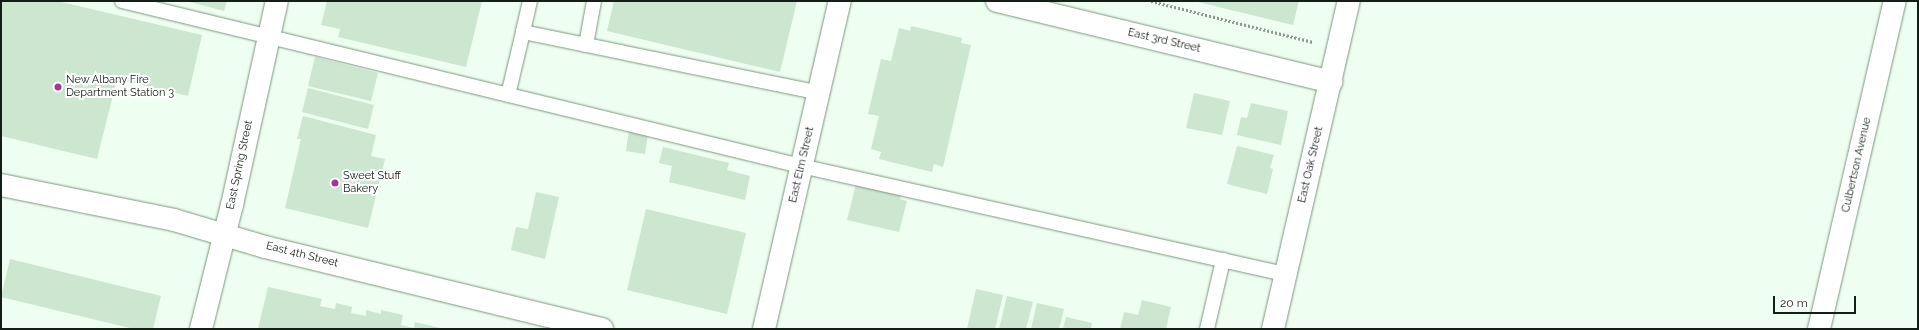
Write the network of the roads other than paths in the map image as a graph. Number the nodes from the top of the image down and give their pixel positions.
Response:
1 (122, 1) edge
2 (277, 1) edge
3 (530, 1) edge
4 (594, 1) edge
5 (840, 1) edge
6 (998, 1) edge
7 (1349, 1) edge
8 (1895, 1) edge
9 (523, 32) junction
10 (268, 36) junction
11 (586, 45) junction
12 (1331, 82) junction
13 (820, 93) junction
14 (508, 95) junction
15 (802, 166) junction
16 (1, 185) edge
17 (224, 234) junction
18 (1223, 260) junction
19 (1286, 274) junction
20 (201, 329) edge
21 (602, 329) edge
22 (764, 329) edge
23 (1207, 329) edge
24 (1273, 329) edge
25 (1819, 329) edge

1 - 10 lane
2 - 10 street, East Spring Street
3 - 9 lane
4 - 11 lane
5 - 13 street, East Elm Street
6 - 12 street, East 3rd Street
7 - 12 street, East Oak Street
8 - 25 street, Culbertson Avenue
9 - 11 lane
9 - 14 lane
10 - 14 lane
10 - 17 street, East Spring Street
11 - 13 lane
12 - 19 street, East Oak Street
13 - 15 street, East Elm Street
14 - 15 lane
15 - 18 lane
15 - 22 street, East Elm Street
16 - 17 street, East 4th Street
17 - 20 street, East Spring Street
17 - 21 street, East 4th Street
18 - 19 lane
18 - 23 lane
19 - 24 street, East Oak Street

